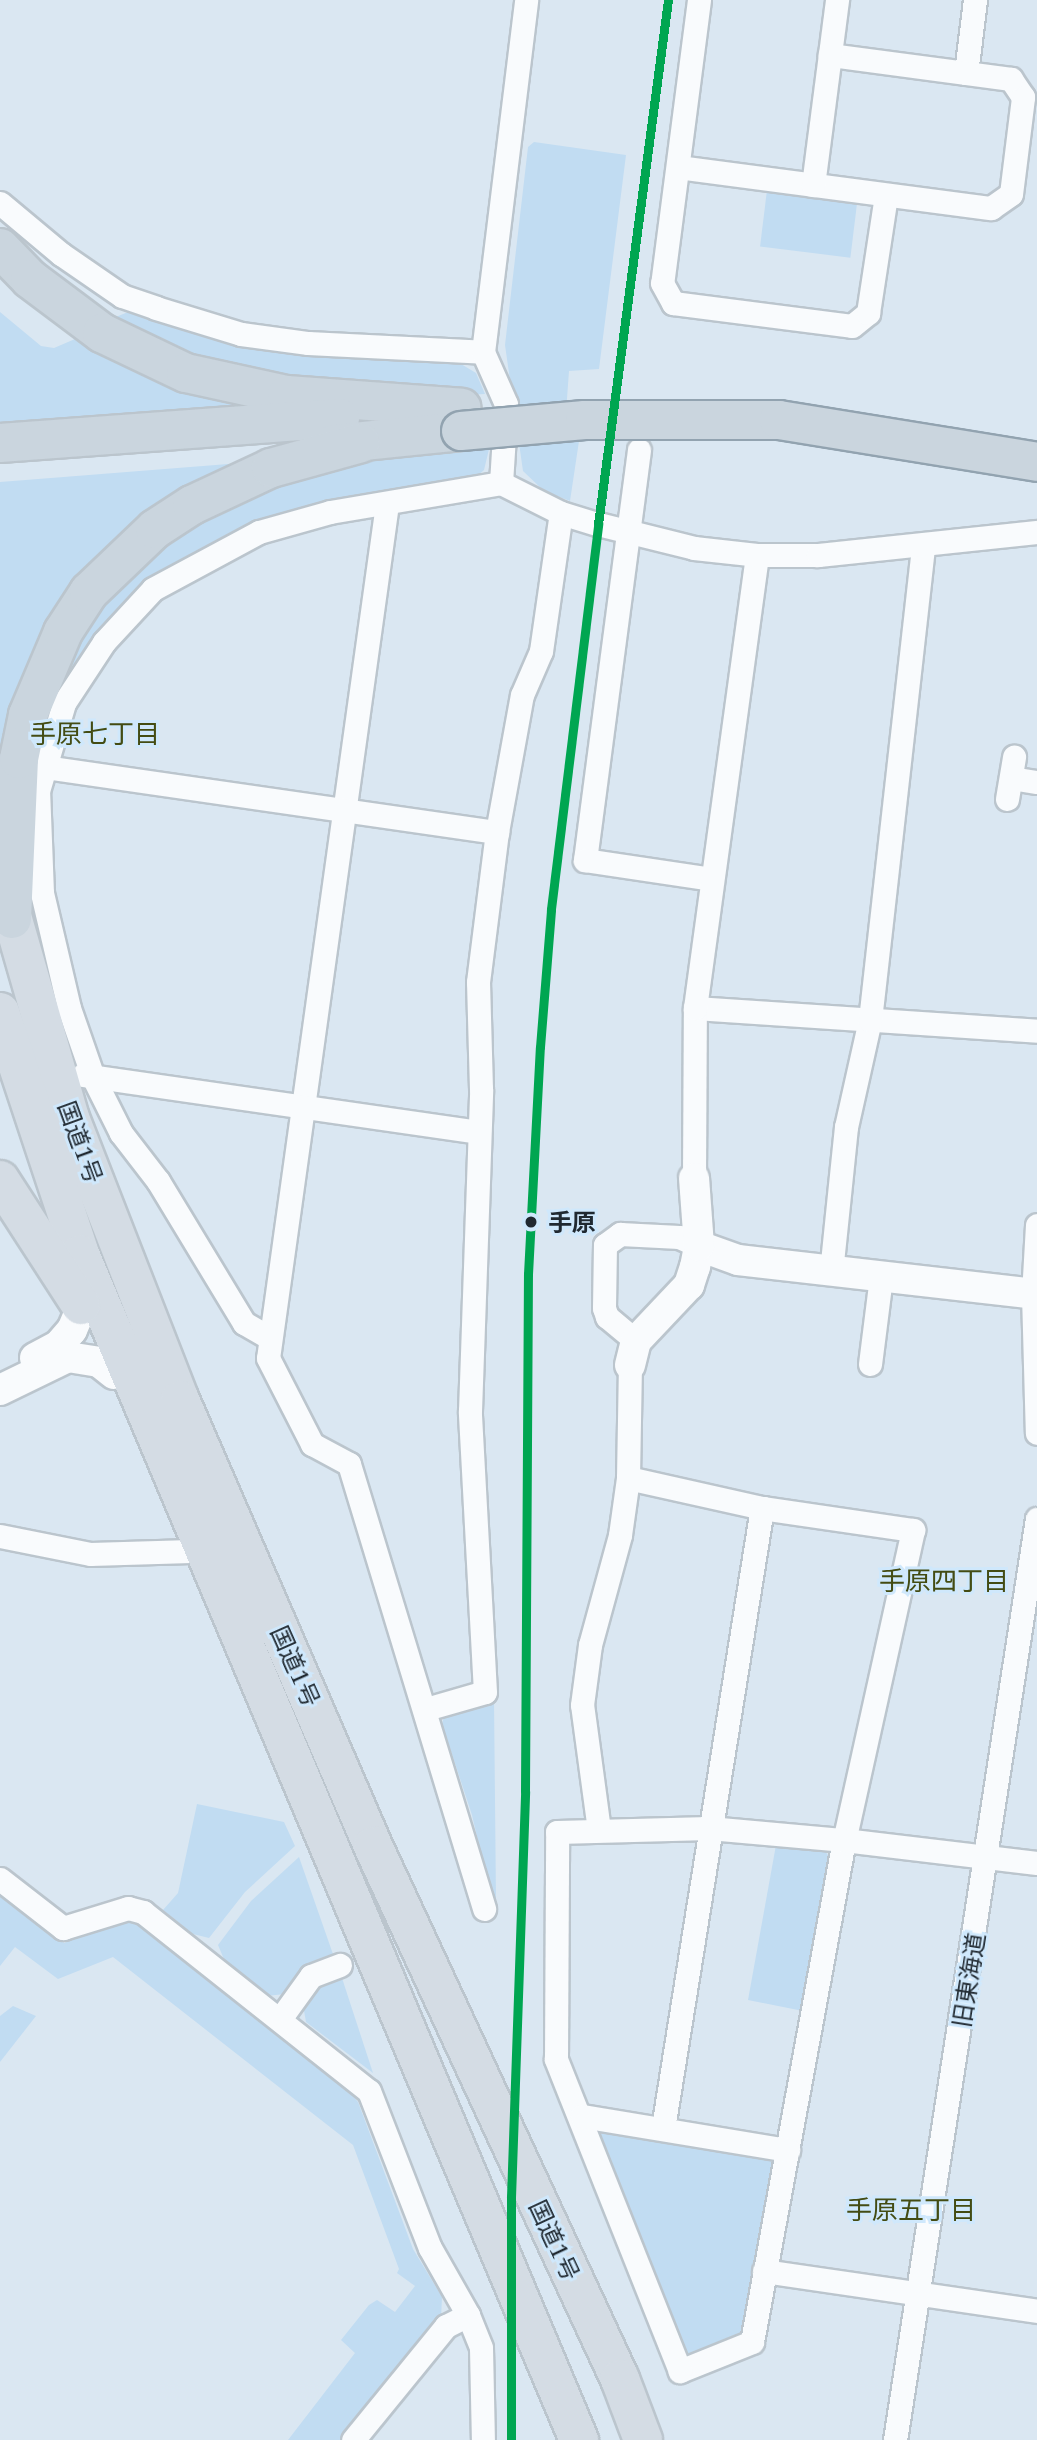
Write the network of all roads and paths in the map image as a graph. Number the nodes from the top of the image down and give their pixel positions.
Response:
1 (526, 0) edge
2 (699, 0) edge
3 (837, 0) edge
4 (975, 0) edge
5 (830, 55) junction
6 (966, 73) junction
7 (678, 167) junction
8 (813, 185) junction
9 (886, 195) junction
10 (0, 203) edge
11 (0, 248) edge
12 (482, 352) junction
13 (462, 419) junction
14 (1037, 439) edge
15 (0, 443) edge
16 (361, 443) junction
17 (639, 450) dead end
18 (1037, 461) edge
19 (0, 470) edge
20 (501, 483) junction
21 (387, 504) junction
22 (561, 513) junction
23 (628, 532) junction
24 (1037, 532) edge
25 (923, 545) junction
26 (757, 555) junction
27 (45, 768) junction
28 (1010, 778) dead end
29 (1037, 782) edge
30 (342, 811) junction
31 (497, 832) junction
32 (0, 872) edge
33 (712, 879) junction
34 (12, 919) junction
35 (695, 1008) junction
36 (0, 1012) edge
37 (870, 1020) junction
38 (1037, 1031) edge
39 (75, 1074) junction
40 (301, 1108) junction
41 (479, 1132) junction
42 (694, 1178) joint
43 (0, 1180) edge
44 (1037, 1225) edge
45 (699, 1245) junction
46 (125, 1260) junction
47 (831, 1272) junction
48 (881, 1277) junction
49 (1035, 1294) edge
50 (92, 1308) junction
51 (270, 1338) junction
52 (633, 1353) junction
53 (870, 1364) dead end
54 (0, 1374) edge
55 (114, 1374) junction
56 (0, 1390) edge
57 (1037, 1433) edge
58 (628, 1478) junction
59 (762, 1508) junction
60 (1037, 1520) edge
61 (0, 1536) edge
62 (191, 1551) junction
63 (426, 1709) junction
64 (709, 1828) junction
65 (599, 1830) junction
66 (844, 1840) junction
67 (986, 1858) junction
68 (336, 1863) junction
69 (1037, 1863) edge
70 (0, 1879) edge
71 (484, 1909) dead end
72 (340, 1965) dead end
73 (280, 2019) junction
74 (582, 2116) junction
75 (663, 2128) junction
76 (788, 2150) junction
77 (764, 2271) junction
78 (915, 2294) junction
79 (1037, 2311) edge
80 (468, 2315) junction
81 (353, 2440) edge
82 (483, 2440) edge
83 (579, 2440) edge
84 (643, 2440) edge
85 (895, 2440) edge

1 - 12 street
2 - 7 street
3 - 5 street
4 - 6 street
5 - 6 street
5 - 8 street
6 - 9 street
7 - 8 street
7 - 9 street
8 - 9 street
10 - 12 street
11 - 13 highway
12 - 20 street
13 - 14 highway
13 - 15 highway
13 - 16 highway
13 - 18 highway, bridge
16 - 19 highway
16 - 34 highway
17 - 23 street
20 - 21 street
20 - 22 street
21 - 27 street
21 - 30 street
22 - 23 street
22 - 31 street
23 - 26 street
23 - 33 street
24 - 25 street
25 - 26 street
25 - 37 street
26 - 33 street
27 - 30 street
27 - 39 street
28 - 29 street
30 - 31 street
30 - 40 street
31 - 41 street
32 - 34 highway, 国道1号
33 - 35 street
34 - 39 highway, 国道1号
35 - 37 street
35 - 42 street
36 - 50 highway, 国道1号
37 - 38 street
37 - 47 street
39 - 40 street
39 - 46 highway, 国道1号
39 - 51 street
40 - 41 street
40 - 51 street
41 - 63 street
42 - 45 street
43 - 50 highway
44 - 49 street
45 - 47 street
45 - 52 street
45 - 52 street
46 - 50 highway
46 - 84 highway, 国道1号
47 - 48 street
48 - 49 street
48 - 53 street
49 - 57 street
50 - 54 street
50 - 55 highway
50 - 68 highway, 国道1号
51 - 63 street
52 - 58 street
55 - 56 street
55 - 62 highway
58 - 59 street
58 - 65 street
59 - 64 street
59 - 66 street
60 - 67 street, 旧東海道
61 - 62 street
62 - 68 highway
63 - 71 street
64 - 65 street
64 - 66 street
64 - 75 street
65 - 74 street
66 - 67 street
66 - 76 street
67 - 69 street
67 - 78 street, 旧東海道
68 - 83 highway, 国道1号
70 - 73 street
72 - 73 street
73 - 80 street
74 - 75 street
74 - 77 street
75 - 76 street
76 - 77 street
77 - 78 street
78 - 79 street
78 - 85 street, 旧東海道
80 - 81 street
80 - 82 street

